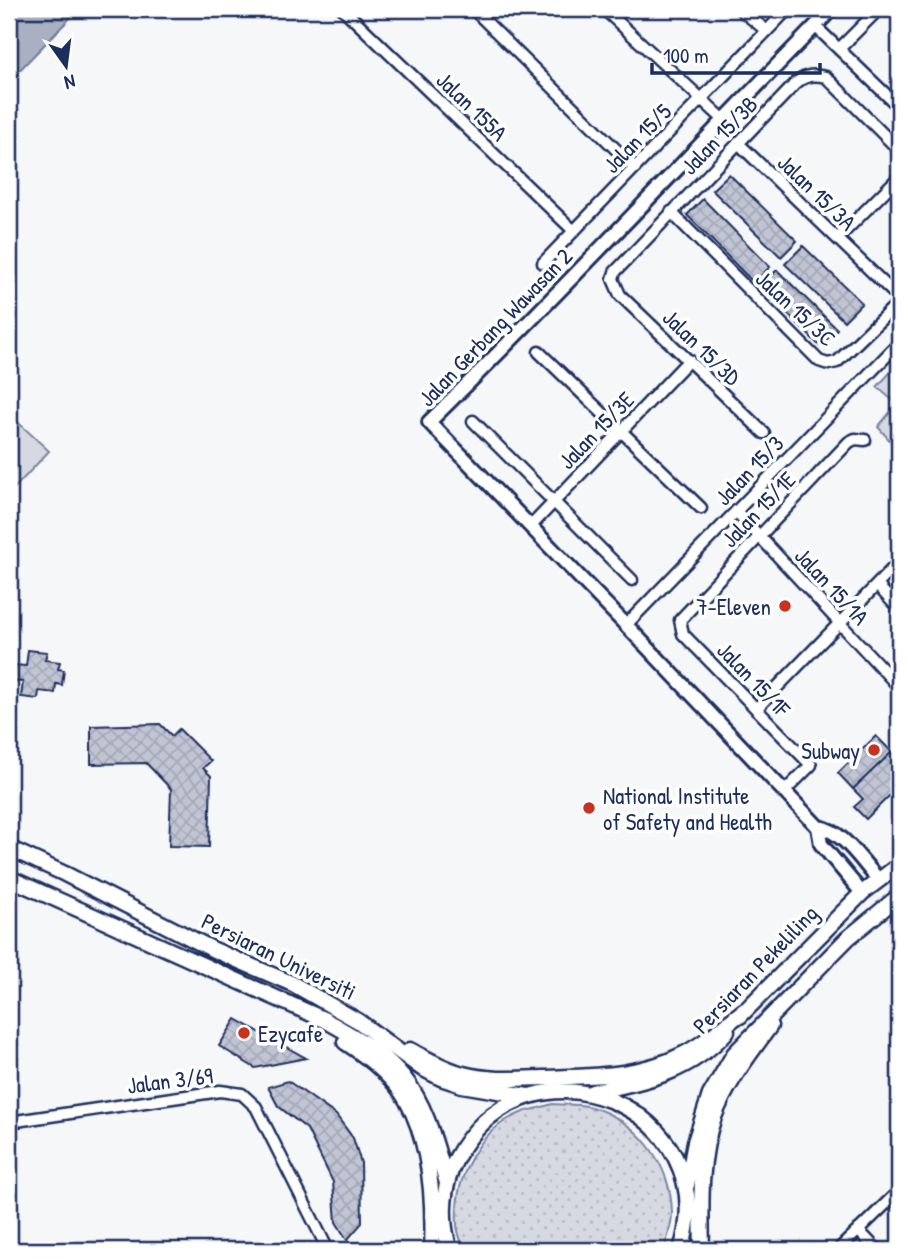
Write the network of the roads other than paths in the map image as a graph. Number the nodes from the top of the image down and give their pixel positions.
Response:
1 (343, 9) edge
2 (473, 9) edge
3 (604, 9) edge
4 (740, 9) edge
5 (788, 9) edge
6 (832, 9) edge
7 (879, 9) edge
8 (815, 26) junction
9 (767, 31) junction
10 (839, 49) junction
11 (701, 100) junction
12 (899, 107) edge
13 (723, 119) junction
14 (738, 143) junction
15 (899, 150) edge
16 (635, 168) junction
17 (898, 178) edge
18 (671, 212) junction
19 (575, 231) junction
20 (838, 238) junction
21 (543, 263) dead end
22 (615, 287) joint
23 (899, 300) edge
24 (899, 343) edge
25 (539, 352) dead end
26 (689, 360) junction
27 (473, 421) dead end
28 (621, 431) junction
29 (764, 433) dead end
30 (865, 440) dead end
31 (554, 502) junction
32 (701, 508) dead end
33 (736, 511) junction
34 (531, 526) junction
35 (759, 536) junction
36 (899, 562) edge
37 (632, 580) dead end
38 (877, 585) junction
39 (899, 609) edge
40 (682, 615) joint
41 (840, 624) junction
42 (626, 625) junction
43 (899, 687) edge
44 (756, 709) junction
45 (784, 792) junction
46 (818, 828) junction
47 (9, 848) edge
48 (899, 865) edge
49 (9, 877) edge
50 (878, 879) junction
51 (862, 893) junction
52 (899, 895) edge
53 (293, 984) junction
54 (796, 991) junction
55 (278, 998) junction
56 (745, 1010) junction
57 (591, 1093) junction
58 (528, 1096) junction
59 (9, 1122) edge
60 (447, 1183) junction
61 (686, 1190) junction
62 (899, 1191) edge
63 (858, 1230) junction
64 (684, 1246) edge
65 (448, 1248) edge
66 (328, 1250) edge
67 (432, 1250) edge
68 (702, 1250) edge
69 (838, 1250) edge
70 (877, 1250) edge

1 - 19 street, Jalan 155A
2 - 16 street
3 - 11 street
4 - 9 street
5 - 9 street, Jalan 15/5
6 - 8 street, Jalan Gerbang Wawasan 2
7 - 10 street
8 - 10 street
8 - 13 street, Jalan Gerbang Wawasan 2
9 - 11 street, Jalan 15/5
10 - 12 street
11 - 13 street
11 - 16 street, Jalan 15/5
13 - 34 street, Jalan Gerbang Wawasan 2
14 - 15 street, Jalan 15/3B
14 - 18 street, Jalan 15/3B
14 - 20 street, Jalan 15/3A
16 - 19 street, Jalan 15/5
17 - 20 street
18 - 22 street, Jalan 15/3B
18 - 23 street, Jalan 15/3C
19 - 21 street, Jalan 15/5
20 - 23 street, Jalan 15/3A
22 - 26 street, Jalan 15/3D
24 - 33 street, Jalan 15/3
25 - 28 street
26 - 28 street, Jalan 15/3E
26 - 29 street, Jalan 15/3D
27 - 31 street
28 - 31 street, Jalan 15/3E
28 - 32 street
30 - 35 street, Jalan 15/1E
31 - 34 street, Jalan 15/3E
31 - 37 street
33 - 35 street, Jalan 15/1A
33 - 42 street, Jalan 15/3
34 - 42 street, Jalan Gerbang Wawasan 2
35 - 40 street, Jalan 15/1E
35 - 41 street, Jalan 15/1A
36 - 38 street
38 - 39 street
38 - 41 street
40 - 44 street, Jalan 15/1F
41 - 43 street, Jalan 15/1A
41 - 44 street
42 - 45 street, Jalan Gerbang Wawasan 2
44 - 45 street, Jalan 15/1F
45 - 46 street, Jalan Gerbang Wawasan 2
46 - 50 street, Jalan Gerbang Wawasan 2
46 - 51 street, Jalan Gerbang Wawasan 2
47 - 53 main road, Persiaran Universiti
48 - 50 main road, Persiaran Pekeliling
49 - 55 main road, Persiaran Universiti
50 - 51 main road, Persiaran Pekeliling
51 - 56 main road, Persiaran Pekeliling
52 - 54 main road, Persiaran Pekeliling
53 - 56 main road
53 - 58 main road, Persiaran Universiti
54 - 61 main road, Persiaran Pekeliling
54 - 68 main road
55 - 60 main road, Persiaran Universiti
55 - 67 main road
56 - 57 main road, Persiaran Pekeliling
57 - 58 main road
57 - 61 main road
58 - 60 main road
59 - 66 street, Jalan 3/69
60 - 65 main road
61 - 64 main road
62 - 63 street
63 - 69 street
63 - 70 street

